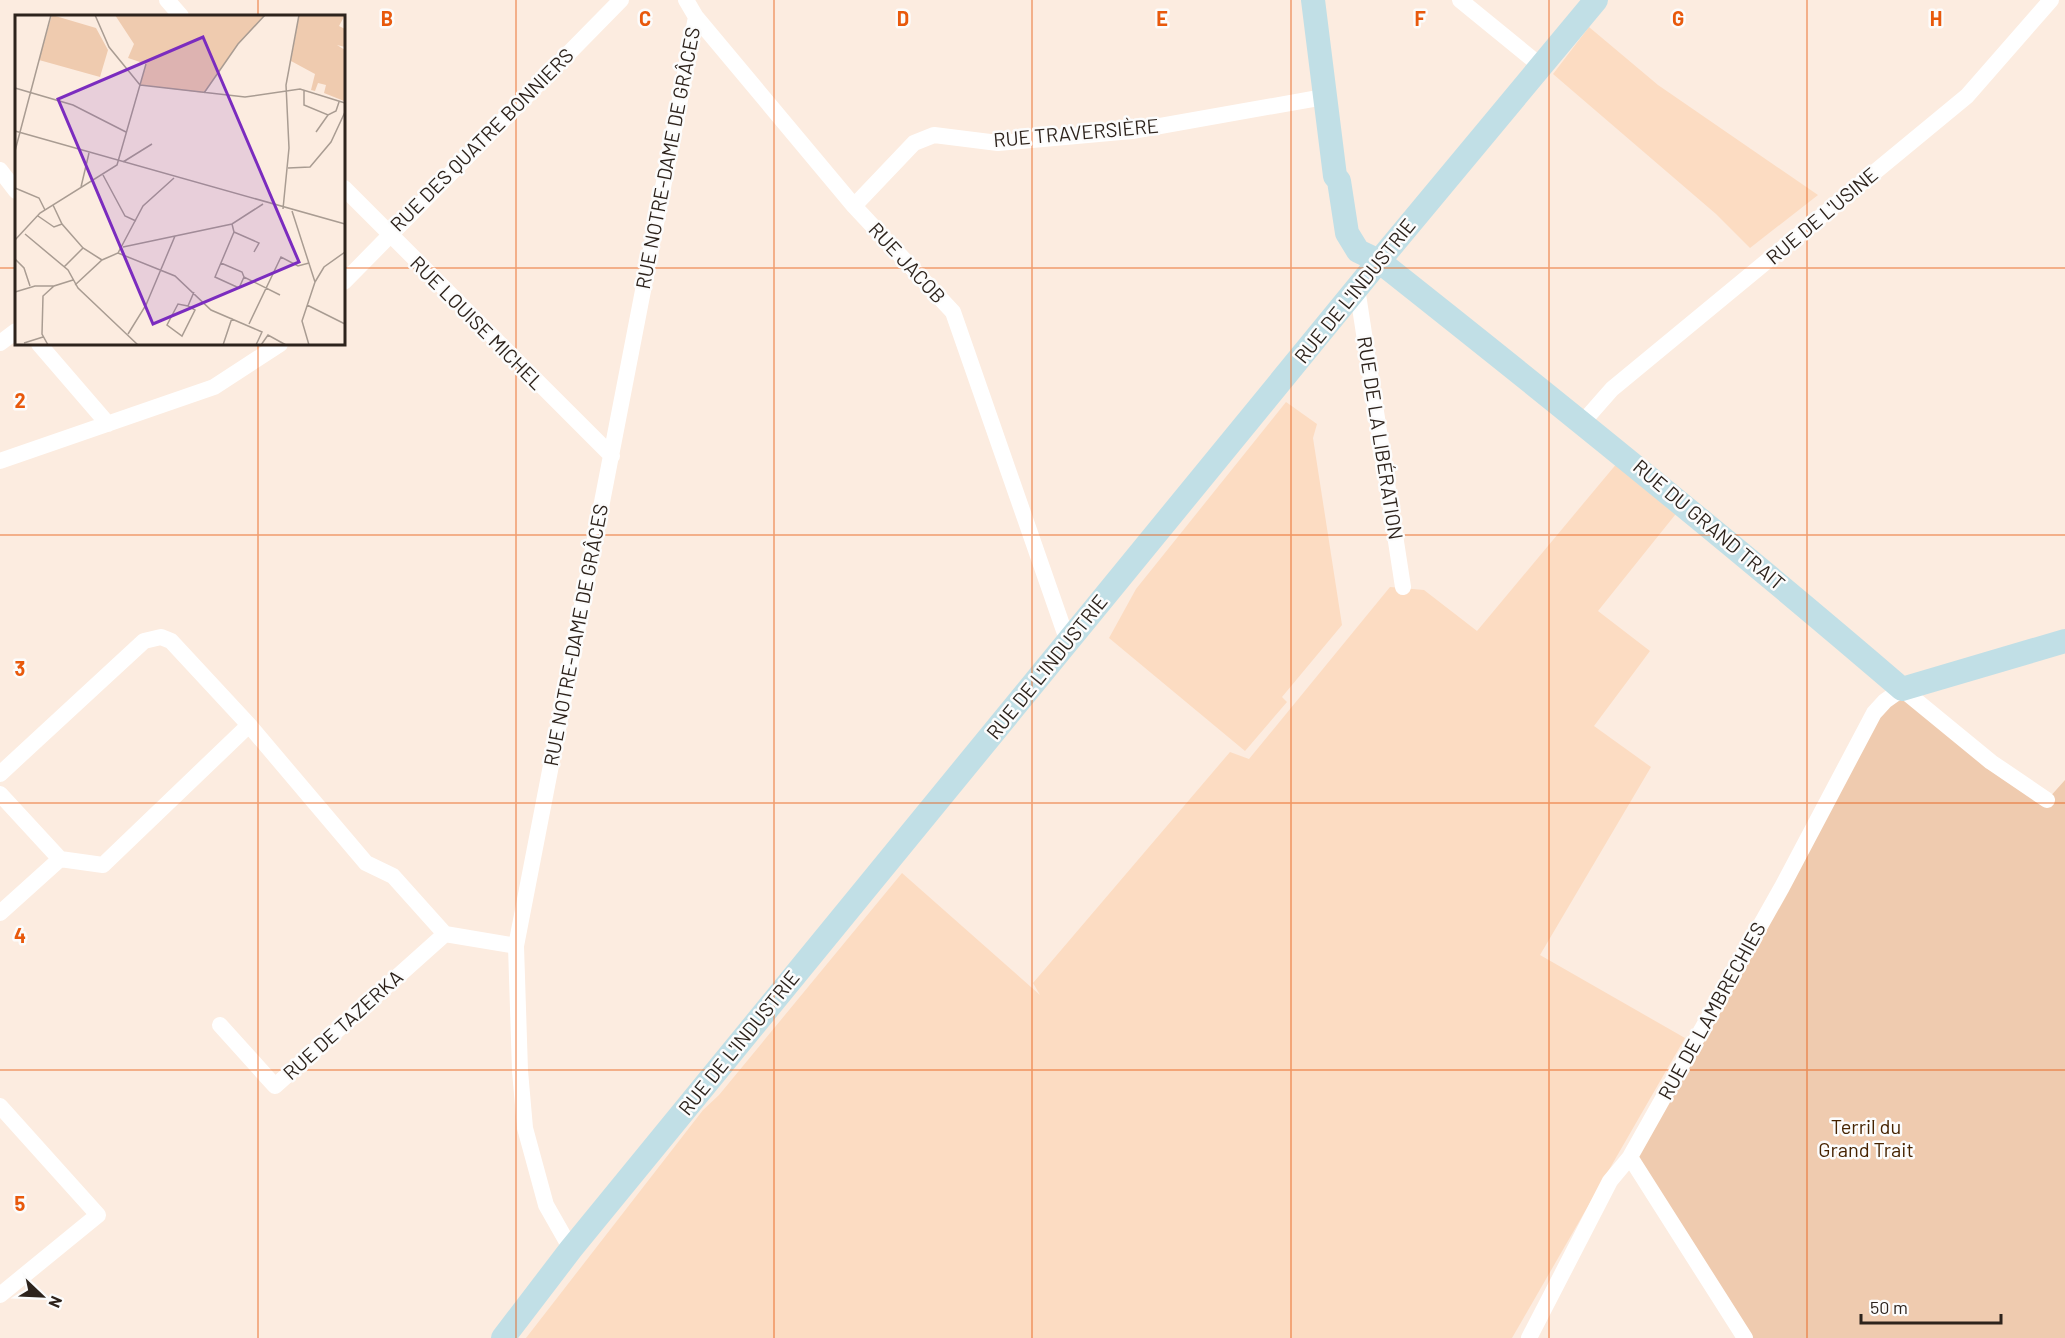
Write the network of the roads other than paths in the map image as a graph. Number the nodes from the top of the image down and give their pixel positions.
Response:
1 (167, 0) edge
2 (621, 0) edge
3 (686, 0) edge
4 (1313, 0) edge
5 (1460, 0) edge
6 (1596, 0) edge
7 (2051, 0) edge
8 (180, 15) edge
9 (696, 17) junction
10 (1542, 67) junction
11 (1324, 97) junction
12 (0, 170) edge
13 (345, 189) edge
14 (15, 190) edge
15 (855, 206) junction
16 (388, 235) junction
17 (1379, 261) junction
18 (345, 281) edge
19 (1357, 288) junction
20 (15, 332) edge
21 (0, 343) edge
22 (40, 345) edge
23 (278, 345) edge
24 (1583, 422) junction
25 (108, 424) junction
26 (612, 456) junction
27 (0, 461) edge
28 (1403, 587) dead end
29 (2065, 641) edge
30 (1068, 642) junction
31 (1902, 689) junction
32 (249, 725) junction
33 (0, 774) edge
34 (0, 794) edge
35 (2047, 800) dead end
36 (60, 859) junction
37 (0, 913) edge
38 (445, 934) junction
39 (516, 946) junction
40 (220, 1025) dead end
41 (0, 1106) edge
42 (1630, 1157) junction
43 (571, 1249) junction
44 (0, 1295) edge
45 (503, 1338) edge
46 (1529, 1338) edge
47 (1745, 1338) edge

1 - 8 street
2 - 16 street, RUE DES QUATRE BONNIERS
3 - 9 street, RUE JACOB
4 - 11 main road
5 - 10 street
6 - 10 main road, RUE DE L'INDUSTRIE
7 - 24 street, RUE DE L'USINE
9 - 15 street, RUE JACOB
9 - 26 street, RUE NOTRE-DAME DE GRÂCES
10 - 17 main road, RUE DE L'INDUSTRIE
11 - 15 street, RUE TRAVERSIÈRE
11 - 17 main road
12 - 14 street
13 - 16 street, RUE LOUISE MICHEL
15 - 30 street, RUE JACOB
16 - 18 street, RUE DES QUATRE BONNIERS
16 - 26 street, RUE LOUISE MICHEL
17 - 19 main road, RUE DE L'INDUSTRIE
17 - 24 main road, RUE DU GRAND TRAIT
19 - 28 street, RUE DE LA LIBÉRATION
19 - 30 main road, RUE DE L'INDUSTRIE
20 - 21 street
22 - 25 street
23 - 25 street
24 - 31 main road, RUE DU GRAND TRAIT
25 - 27 street
26 - 39 street, RUE NOTRE-DAME DE GRÂCES
29 - 31 main road
30 - 43 main road, RUE DE L'INDUSTRIE
31 - 35 street
31 - 42 street, RUE DE LAMBRECHIES
32 - 33 street
32 - 36 street
32 - 38 street
34 - 36 street
36 - 37 street
38 - 39 street
38 - 40 street, RUE DE TAZERKA
39 - 43 street, RUE NOTRE-DAME DE GRÂCES
41 - 44 street
42 - 46 street, RUE DE LAMBRECHIES
42 - 47 street
43 - 45 main road, RUE DE L'INDUSTRIE

